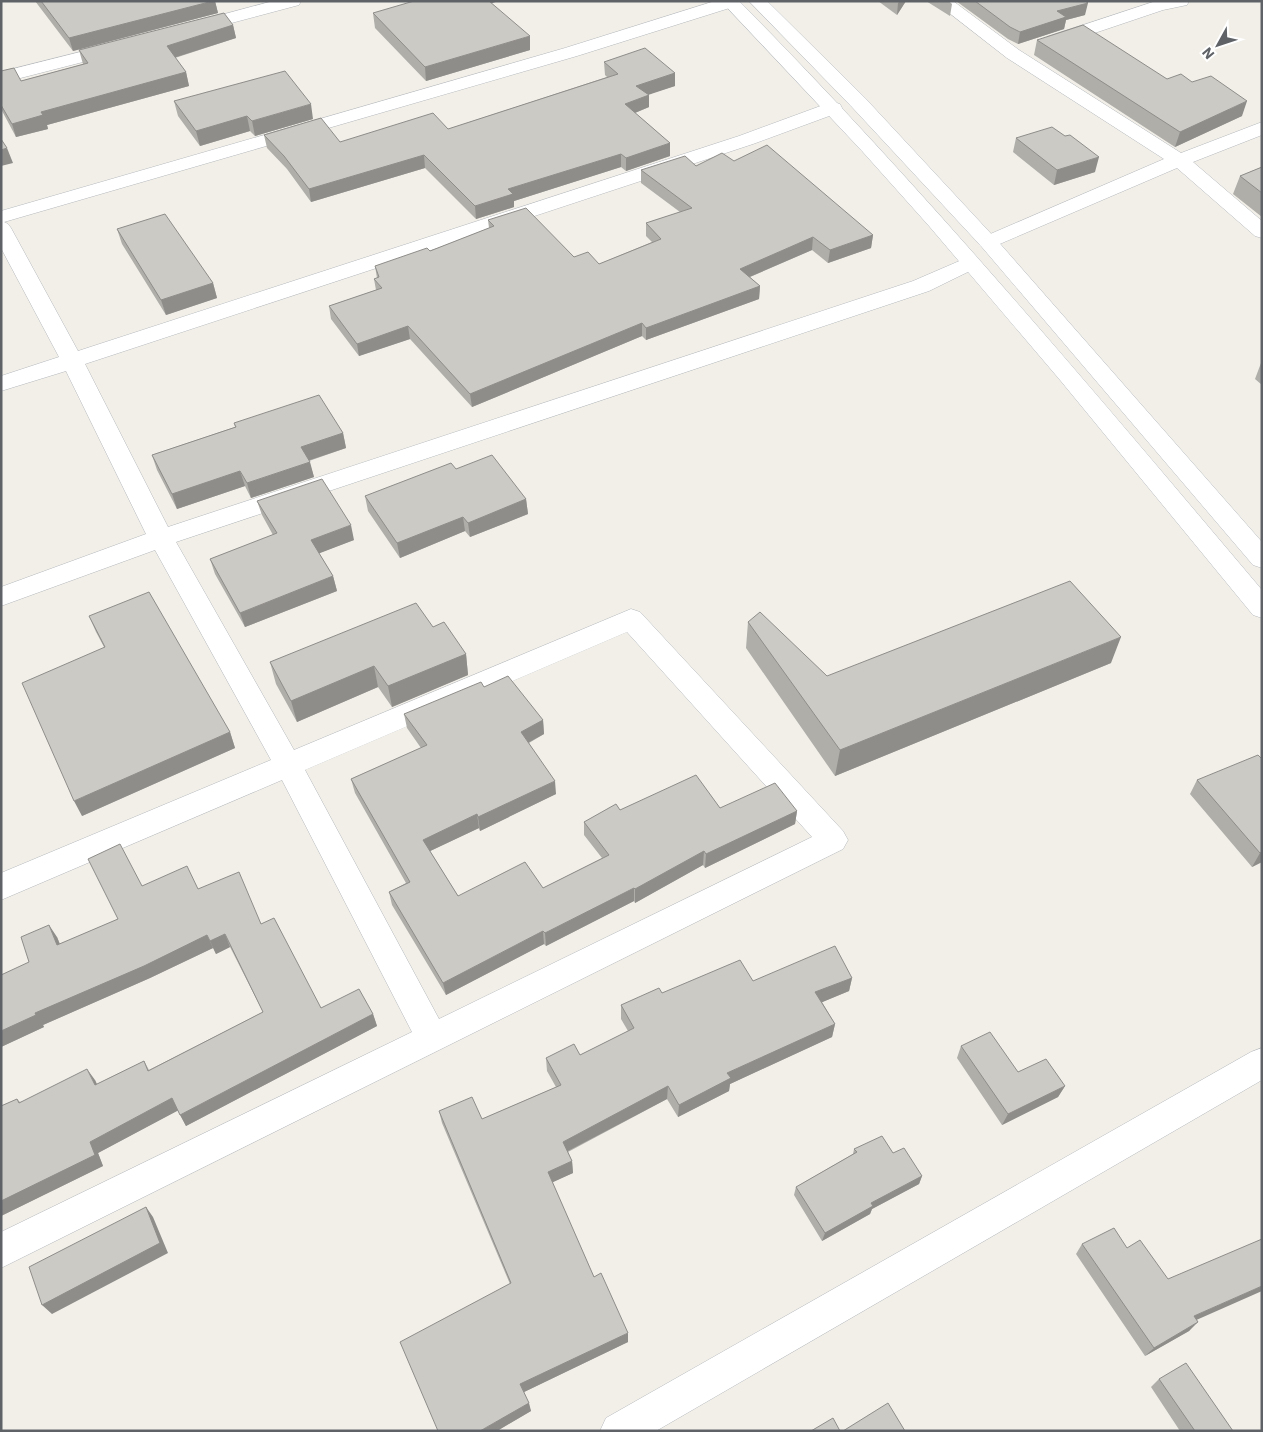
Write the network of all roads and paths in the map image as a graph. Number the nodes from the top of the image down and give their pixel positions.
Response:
1 (292, 1) edge
2 (758, 1) edge
3 (942, 1) edge
4 (1181, 1) edge
5 (729, 2) edge
6 (181, 31) edge
7 (134, 43) edge
8 (1013, 54) junction
9 (1, 78) edge
10 (833, 108) junction
11 (1262, 128) edge
12 (1179, 160) junction
13 (1, 217) edge
14 (1, 228) edge
15 (1262, 232) edge
16 (988, 242) junction
17 (971, 262) junction
18 (72, 361) junction
19 (1, 384) edge
20 (161, 538) junction
21 (1262, 559) edge
22 (1, 597) edge
23 (1262, 608) edge
24 (288, 765) junction
25 (1, 887) edge
26 (432, 1038) junction
27 (1262, 1063) edge
28 (1, 1251) edge
29 (619, 1431) edge

1 - 6 street
2 - 16 street
3 - 8 street
4 - 8 street
5 - 10 street
5 - 13 street
7 - 9 street
8 - 12 street
10 - 17 street
10 - 18 street
11 - 12 street
12 - 15 street
12 - 16 street
14 - 18 street
16 - 21 street
17 - 20 street
17 - 23 street
18 - 19 street
18 - 20 street
20 - 22 street
20 - 24 street
24 - 25 street
24 - 26 street
24 - 26 street
26 - 28 street
27 - 29 street

